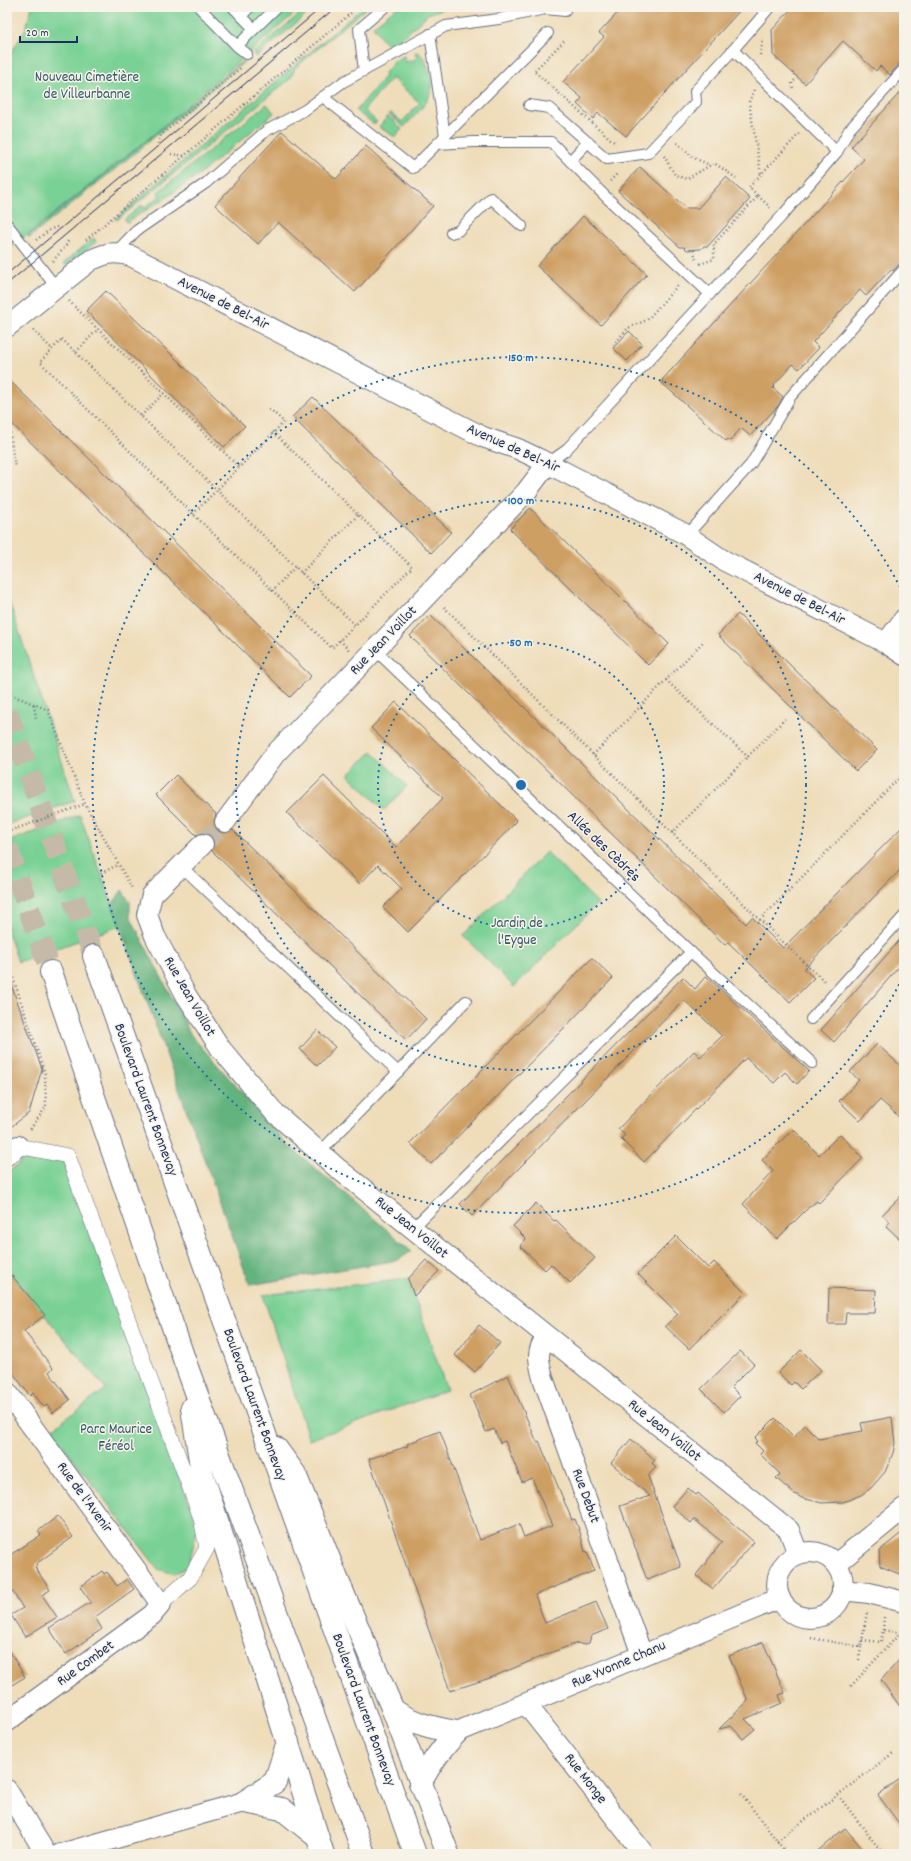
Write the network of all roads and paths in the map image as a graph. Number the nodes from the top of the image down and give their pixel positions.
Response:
1 (199, 7) edge
2 (233, 7) edge
3 (250, 7) edge
4 (277, 7) edge
5 (358, 7) edge
6 (385, 7) edge
7 (770, 7) edge
8 (565, 11) dead end
9 (241, 16) junction
10 (254, 29) junction
11 (548, 33) dead end
12 (430, 34) junction
13 (763, 38) dead end
14 (564, 41) dead end
15 (236, 46) junction
16 (732, 50) junction
17 (246, 59) joint
18 (743, 60) junction
19 (904, 69) edge
20 (364, 71) junction
21 (796, 79) dead end
22 (754, 91) dead end
23 (323, 97) junction
24 (529, 105) dead end
25 (796, 112) junction
26 (445, 136) junction
27 (673, 138) dead end
28 (588, 142) junction
29 (158, 144) dead end
30 (437, 144) junction
31 (662, 150) dead end
32 (837, 152) junction
33 (170, 154) dead end
34 (186, 156) junction
35 (630, 156) junction
36 (570, 161) junction
37 (710, 165) junction
38 (760, 174) junction
39 (736, 178) dead end
40 (593, 185) junction
41 (7, 224) edge
42 (60, 226) dead end
43 (522, 226) dead end
44 (452, 233) dead end
45 (36, 240) dead end
46 (86, 240) dead end
47 (68, 241) dead end
48 (116, 252) junction
49 (53, 261) dead end
50 (904, 269) edge
51 (689, 274) junction
52 (60, 291) junction
53 (710, 294) junction
54 (29, 326) dead end
55 (7, 327) edge
56 (98, 329) junction
57 (613, 345) dead end
58 (52, 349) junction
59 (76, 352) junction
60 (164, 393) junction
61 (267, 409) dead end
62 (141, 416) junction
63 (7, 430) edge
64 (273, 432) junction
65 (548, 463) junction
66 (239, 467) junction
67 (14, 468) dead end
68 (216, 490) junction
69 (193, 514) junction
70 (358, 515) junction
71 (686, 535) junction
72 (295, 567) junction
73 (301, 573) junction
74 (272, 591) junction
75 (430, 593) junction
76 (904, 619) edge
77 (355, 625) junction
78 (703, 642) dead end
79 (886, 643) junction
80 (374, 650) junction
81 (904, 655) edge
82 (666, 680) junction
83 (7, 693) edge
84 (34, 704) junction
85 (36, 718) dead end
86 (785, 719) dead end
87 (593, 755) junction
88 (748, 757) junction
89 (904, 772) edge
90 (85, 804) junction
91 (225, 822) tunnel mouth
92 (7, 832) edge
93 (672, 833) junction
94 (203, 844) tunnel mouth
95 (118, 865) junction
96 (181, 866) junction
97 (101, 873) dead end
98 (147, 915) junction
99 (904, 916) edge
100 (760, 920) junction
101 (691, 952) junction
102 (94, 956) tunnel mouth
103 (7, 959) edge
104 (51, 972) tunnel mouth
105 (836, 992) junction
106 (466, 1001) dead end
107 (811, 1019) dead end
108 (812, 1063) dead end
109 (398, 1072) junction
110 (13, 1150) edge
111 (319, 1153) junction
112 (412, 1229) junction
113 (547, 1337) junction
114 (184, 1359) junction
115 (7, 1392) edge
116 (261, 1427) junction
117 (904, 1508) edge
118 (798, 1554) junction
119 (836, 1564) junction
120 (842, 1590) junction
121 (780, 1598) junction
122 (904, 1602) edge
123 (162, 1604) junction
124 (867, 1612) dead end
125 (884, 1614) dead end
126 (883, 1630) junction
127 (904, 1630) edge
128 (901, 1633) junction
129 (811, 1638) dead end
130 (862, 1640) junction
131 (861, 1647) junction
132 (642, 1655) junction
133 (859, 1660) dead end
134 (852, 1686) dead end
135 (526, 1704) junction
136 (393, 1710) junction
137 (7, 1721) edge
138 (457, 1732) junction
139 (288, 1742) junction
140 (893, 1753) dead end
141 (420, 1784) junction
142 (7, 1790) edge
143 (741, 1794) dead end
144 (838, 1795) junction
145 (244, 1802) junction
146 (777, 1841) junction
147 (320, 1846) edge
148 (46, 1854) edge
149 (60, 1854) edge
150 (364, 1854) edge
151 (415, 1854) edge
152 (448, 1854) edge
153 (644, 1854) edge
154 (787, 1854) edge
155 (883, 1854) edge

1 - 15 lane
2 - 9 lane
3 - 9 lane
4 - 10 lane
5 - 34 path
6 - 20 lane
7 - 16 lane
8 - 12 lane
9 - 10 lane
10 - 15 lane
11 - 26 lane
12 - 20 lane
12 - 26 lane
13 - 18 path
14 - 35 path
15 - 17 lane
16 - 18 lane
16 - 35 lane
17 - 29 path
18 - 25 lane
19 - 32 lane
20 - 23 lane
21 - 25 path
22 - 38 path
23 - 30 lane
23 - 48 lane
24 - 28 lane
25 - 32 lane
25 - 38 path
26 - 30 lane
27 - 37 path
28 - 35 lane
28 - 36 lane
30 - 36 lane
31 - 37 path
32 - 53 lane
33 - 34 path
34 - 46 path
35 - 40 path
36 - 40 lane
37 - 39 path
38 - 51 path
40 - 51 lane
41 - 52 lane
42 - 45 path
43 - 44 lane
47 - 49 path
48 - 52 street
48 - 65 street, Avenue de Bel-Air
50 - 71 lane
51 - 53 lane
51 - 57 path
52 - 55 street
52 - 56 path
53 - 65 lane
54 - 58 path
56 - 59 path
56 - 60 path
58 - 59 path
58 - 69 path
59 - 62 path
60 - 62 path
60 - 66 path
61 - 64 path
62 - 68 path
63 - 67 path
64 - 66 path
64 - 70 path
65 - 71 street, Avenue de Bel-Air
65 - 75 street, Rue Jean Voillot
66 - 68 path
68 - 69 path
68 - 72 path
69 - 74 path
70 - 73 path
70 - 77 path
71 - 79 street, Avenue de Bel-Air
72 - 73 path
72 - 74 path
73 - 77 path
74 - 77 path
75 - 80 street, Rue Jean Voillot
75 - 87 path
76 - 79 street
78 - 82 path
79 - 81 street, Avenue de Bel-Air
80 - 91 street, Rue Jean Voillot
80 - 101 lane, Allée des Cèdres
82 - 87 path
82 - 88 path
83 - 84 path
84 - 85 path
84 - 90 path
86 - 88 path
87 - 93 path
88 - 93 path
89 - 100 path
90 - 92 path, bridge
90 - 95 path
93 - 100 path
94 - 96 street
95 - 97 path
95 - 98 path
96 - 98 street
96 - 109 lane
98 - 111 street, Rue Jean Voillot
99 - 105 lane
100 - 105 path
101 - 108 lane, Allée des Cèdres
101 - 112 lane
102 - 116 highway, Boulevard Laurent Bonnevay
103 - 110 path
104 - 114 highway
105 - 107 lane
106 - 109 lane
109 - 111 lane
110 - 123 street
111 - 112 street, Rue Jean Voillot
112 - 113 street, Rue Jean Voillot
113 - 118 street, Rue Jean Voillot
113 - 132 street, Rue Debut
114 - 139 highway
114 - 150 highway
115 - 123 street, Rue de l'Avenir
116 - 136 highway
116 - 151 highway, Boulevard Laurent Bonnevay
117 - 119 street
118 - 119 street
118 - 121 street
119 - 120 street
120 - 121 street
120 - 122 street
121 - 132 street, Rue Yvonne Chanu
123 - 137 street, Rue Combet
124 - 130 path
125 - 126 path
126 - 128 path
126 - 130 path
127 - 128 path
128 - 134 path
129 - 131 path
130 - 131 path
131 - 133 path
132 - 135 street, Rue Yvonne Chanu
135 - 138 street, Rue Yvonne Chanu
135 - 153 street, Rue Monge
136 - 138 highway
136 - 141 highway
138 - 141 highway
139 - 145 highway
139 - 147 highway
140 - 144 path
141 - 152 highway
142 - 148 street
143 - 146 path
144 - 146 path
144 - 155 path
145 - 147 highway
145 - 149 street
146 - 154 path

